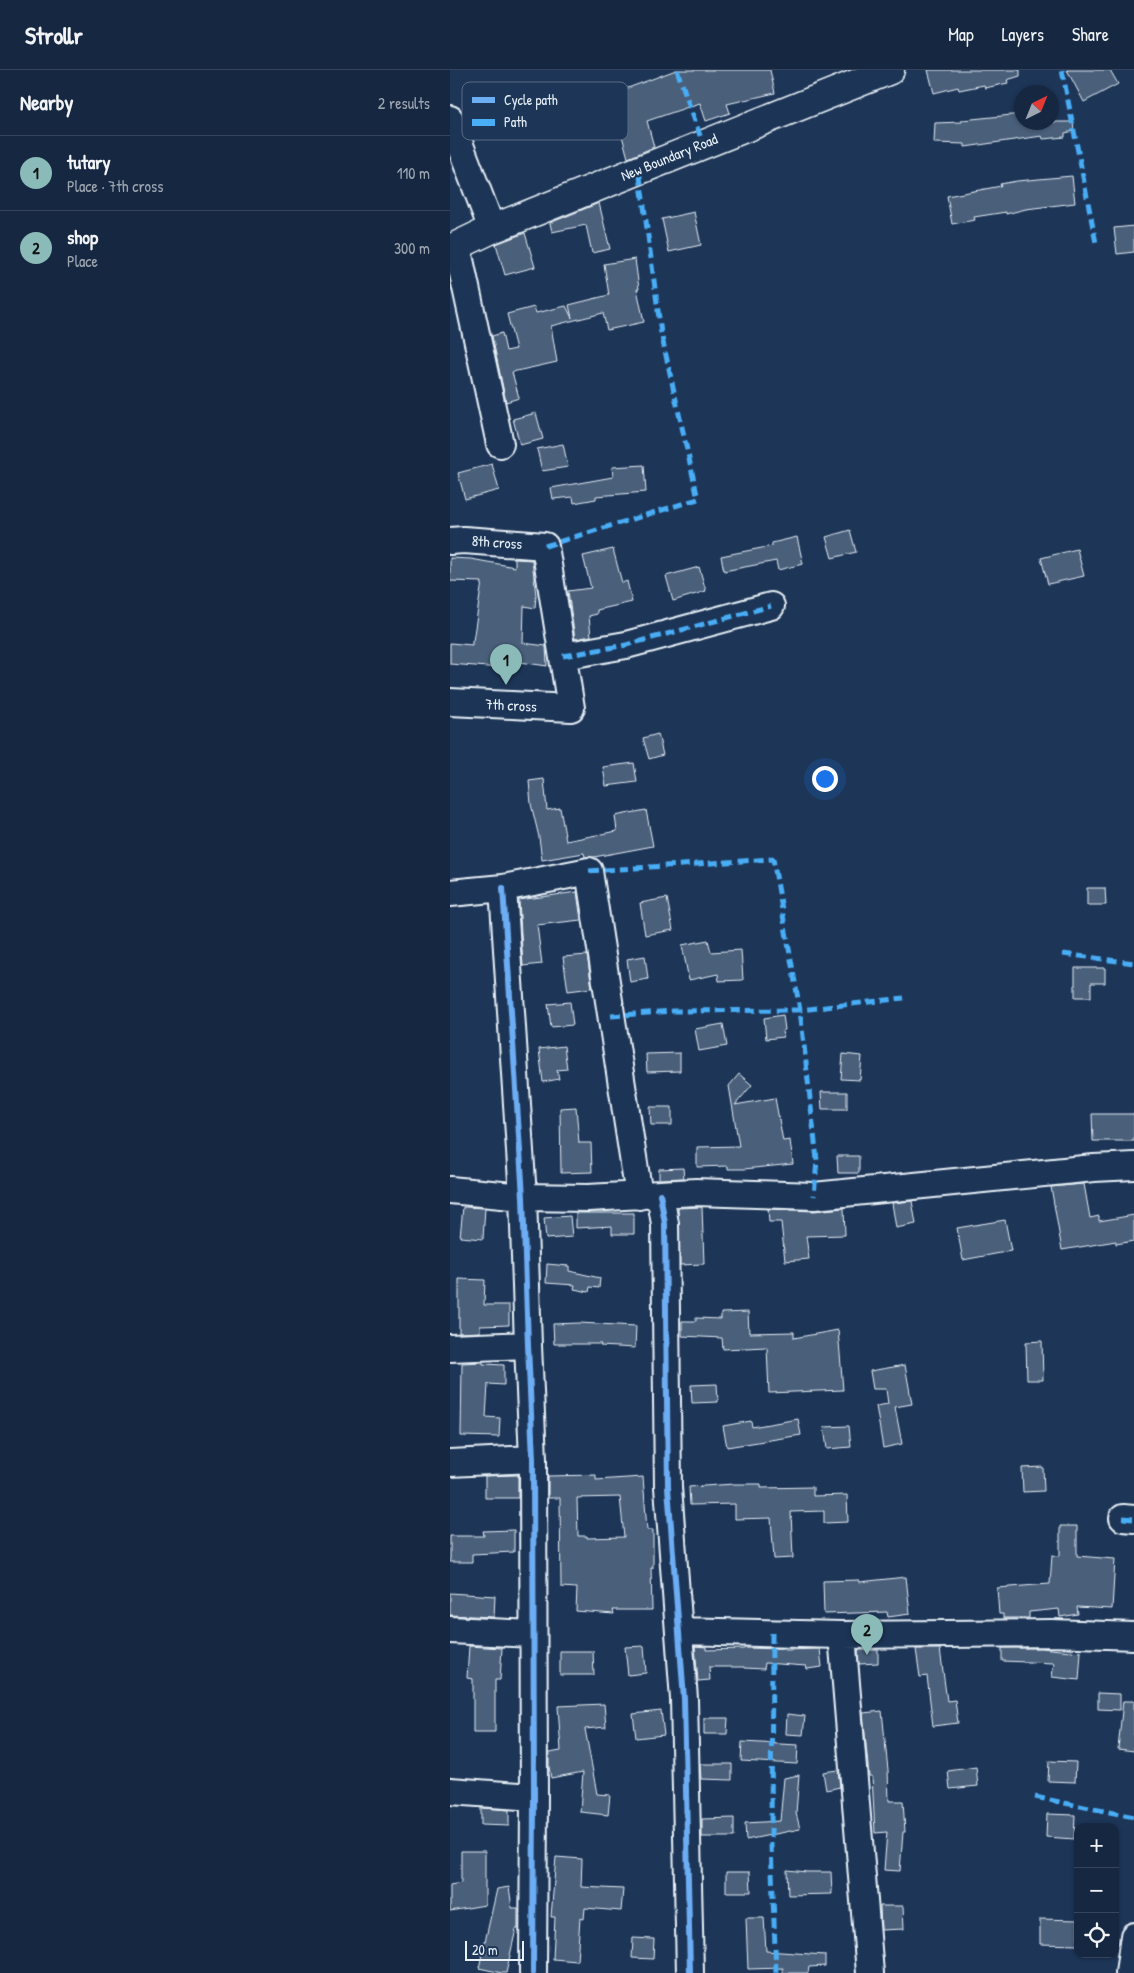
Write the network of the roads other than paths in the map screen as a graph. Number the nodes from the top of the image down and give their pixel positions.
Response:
1 (890, 70) edge
2 (450, 119) edge
3 (492, 229) junction
4 (454, 247) edge
5 (500, 444) dead end
6 (450, 541) edge
7 (770, 606) dead end
8 (563, 656) junction
9 (450, 702) edge
10 (504, 888) junction
11 (450, 892) edge
12 (1134, 1166) edge
13 (450, 1190) edge
14 (649, 1195) junction
15 (524, 1197) junction
16 (528, 1345) junction
17 (450, 1348) edge
18 (533, 1459) junction
19 (450, 1463) edge
20 (450, 1630) edge
21 (679, 1631) junction
22 (533, 1634) junction
23 (842, 1635) junction
24 (1134, 1636) edge
25 (450, 1791) edge
26 (534, 1797) junction
27 (1134, 1936) edge
28 (533, 1973) edge
29 (690, 1973) edge
30 (870, 1973) edge
31 (1129, 1973) edge

1 - 3 main road, New Boundary Road
2 - 3 street
3 - 4 main road, New Boundary Road
4 - 5 street
6 - 8 street, 8th cross
7 - 8 street
8 - 9 street, 7th cross
10 - 11 street
10 - 14 street
10 - 15 street
12 - 14 street
13 - 15 street
14 - 15 street
14 - 21 street
15 - 16 street
16 - 17 street
16 - 18 street
18 - 19 street
18 - 22 street
20 - 22 street
21 - 23 street
21 - 29 street
22 - 26 street
23 - 24 street
23 - 30 street
25 - 26 street
26 - 28 street
27 - 31 street

